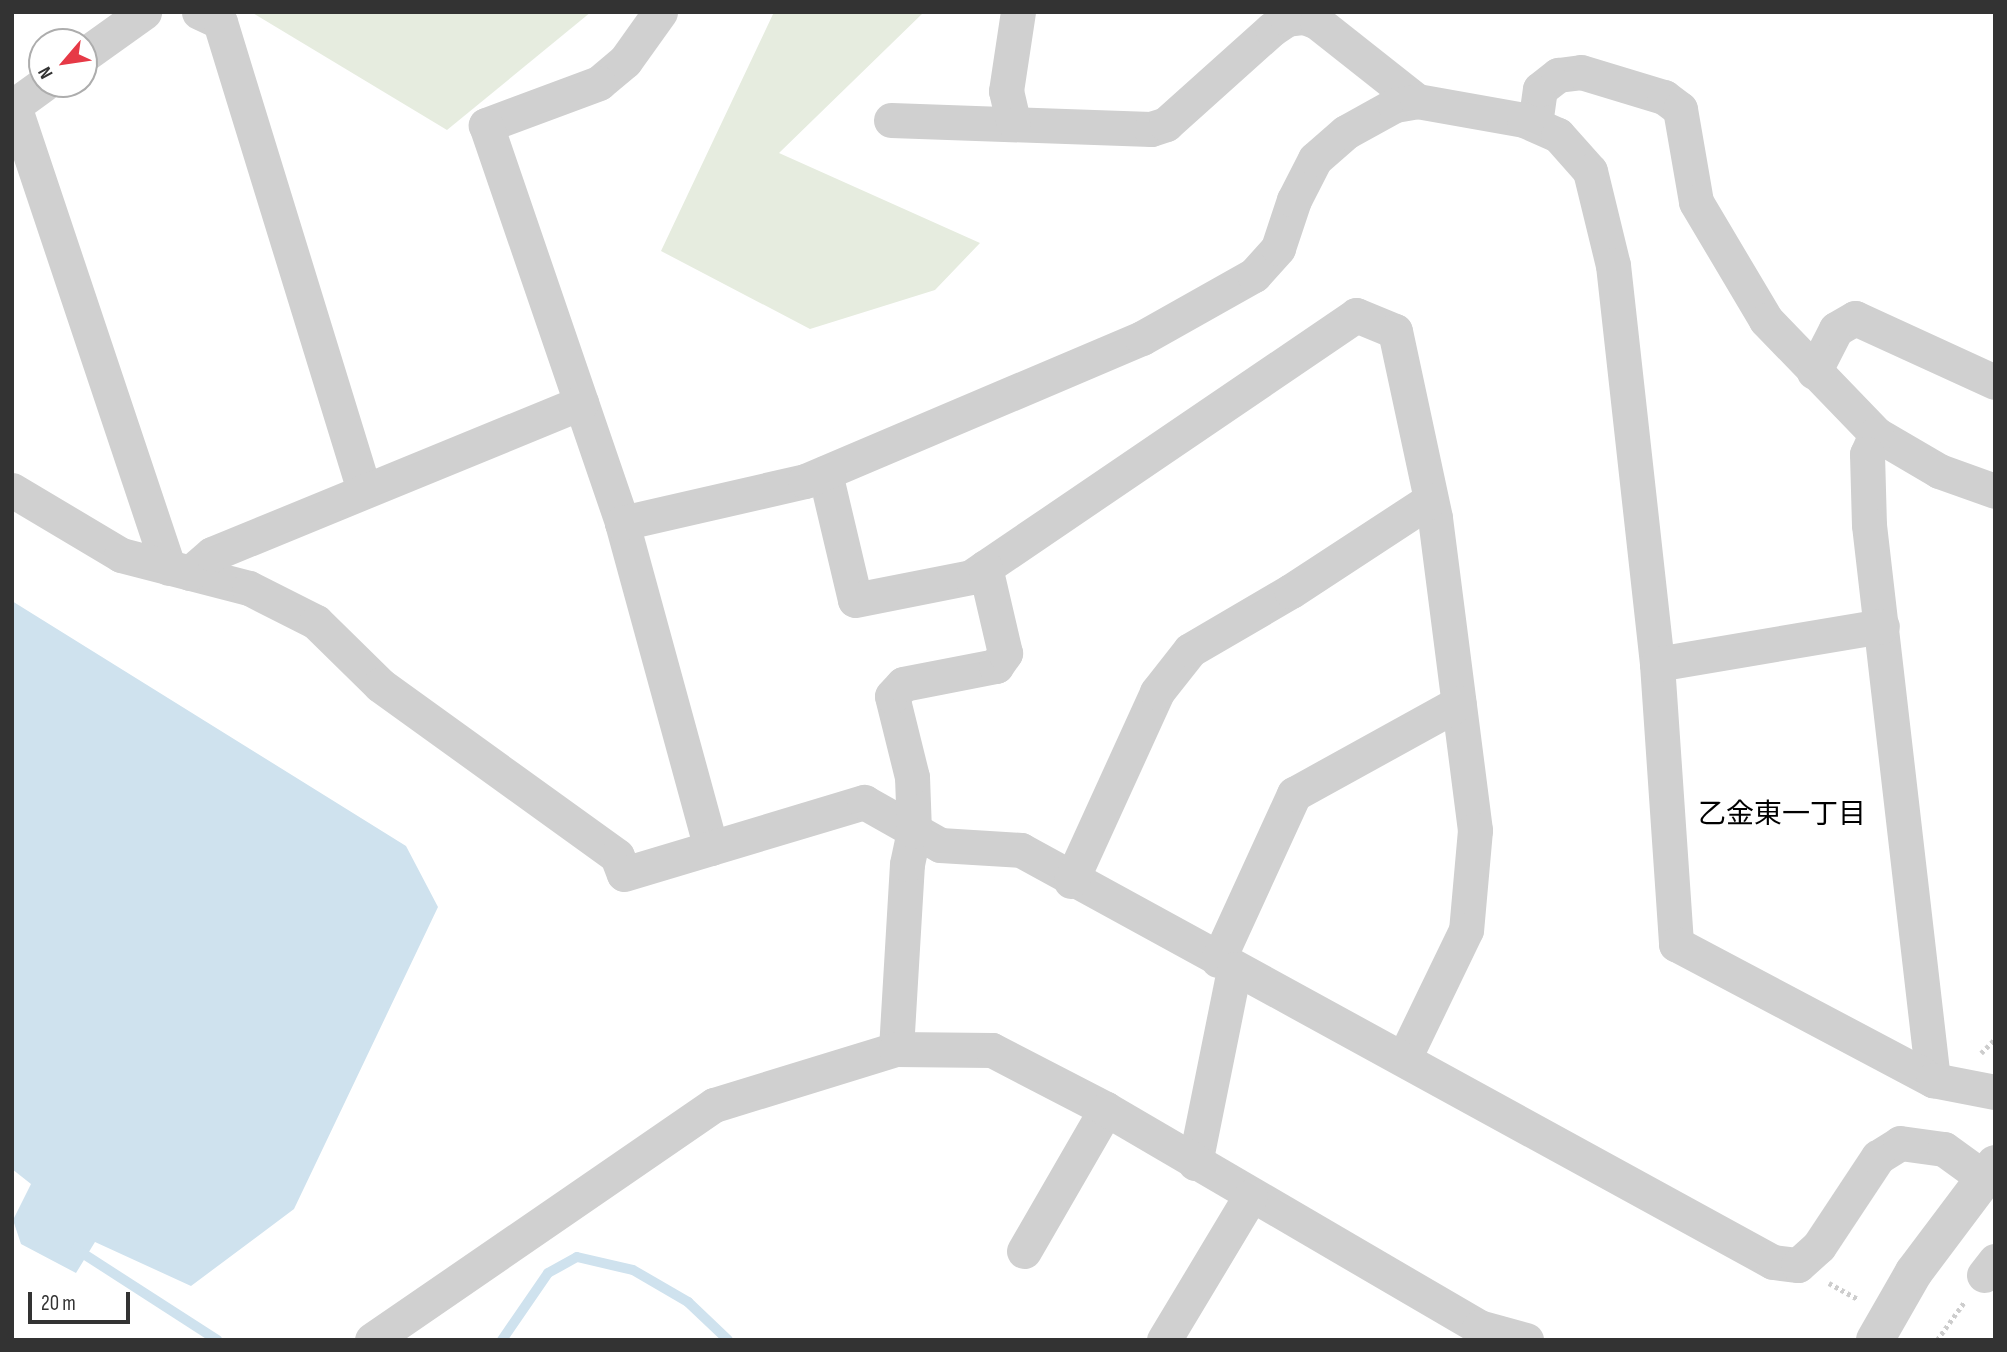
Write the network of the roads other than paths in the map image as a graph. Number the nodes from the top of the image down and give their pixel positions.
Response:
1 (144, 12) edge
2 (199, 12) edge
3 (660, 12) edge
4 (1018, 12) edge
5 (98, 45) edge
6 (28, 95) edge
7 (1418, 101) junction
8 (13, 106) edge
9 (891, 120) dead end
10 (1013, 121) junction
11 (1535, 124) junction
12 (1814, 372) junction
13 (1995, 382) edge
14 (581, 403) junction
15 (1876, 434) junction
16 (825, 473) junction
17 (12, 490) edge
18 (364, 490) junction
19 (1995, 491) edge
20 (1430, 500) junction
21 (622, 523) junction
22 (985, 567) junction
23 (180, 570) junction
24 (1882, 626) junction
25 (1657, 664) junction
26 (1459, 703) junction
27 (914, 831) junction
28 (711, 848) junction
29 (1071, 881) junction
30 (1226, 965) junction
31 (896, 1049) junction
32 (1405, 1056) junction
33 (1964, 1086) edge
34 (1106, 1109) junction
35 (1195, 1163) junction
36 (1989, 1171) edge
37 (1251, 1197) junction
38 (1024, 1251) dead end
39 (1882, 1328) edge
40 (1473, 1333) edge
41 (372, 1340) edge
42 (1164, 1340) edge
43 (1526, 1340) edge

1 - 5 street
2 - 18 street
3 - 14 street
4 - 10 street
6 - 8 street
7 - 10 street
7 - 11 street
7 - 16 street
8 - 23 street
9 - 10 street
11 - 12 street
11 - 25 street
12 - 13 street
12 - 15 street
14 - 18 street
14 - 21 street
15 - 19 street
15 - 24 street
16 - 21 street
16 - 22 street
17 - 23 street
18 - 23 street
20 - 22 street
20 - 26 street
20 - 29 street
21 - 28 street
22 - 27 street
23 - 28 street
24 - 25 street
24 - 33 street
25 - 33 street
26 - 30 street
26 - 32 street
27 - 28 street
27 - 29 street
27 - 31 street
29 - 30 street
30 - 32 street
30 - 35 street
31 - 34 street
31 - 41 street
32 - 36 street
34 - 35 street
34 - 38 street
35 - 37 street
36 - 39 street
37 - 40 street
37 - 42 street
40 - 43 street

